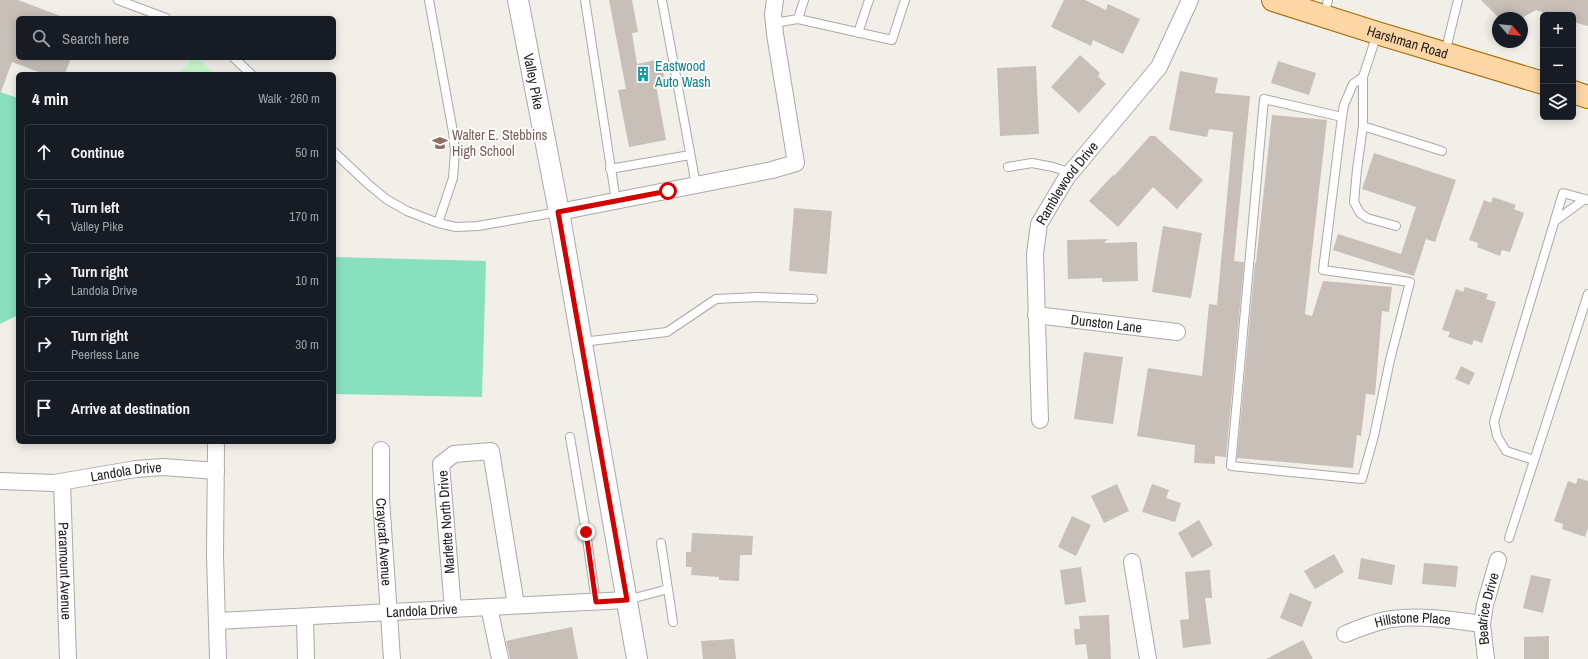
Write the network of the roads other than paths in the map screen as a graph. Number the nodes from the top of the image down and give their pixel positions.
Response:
1 (118, 0) edge
2 (429, 0) edge
3 (518, 0) edge
4 (585, 0) edge
5 (662, 0) edge
6 (775, 0) edge
7 (804, 0) edge
8 (869, 0) edge
9 (905, 0) edge
10 (1190, 0) edge
11 (1273, 0) edge
12 (1458, 0) edge
13 (1325, 8) edge
14 (161, 16) edge
15 (798, 19) junction
16 (774, 22) junction
17 (858, 33) junction
18 (1377, 33) junction
19 (1445, 54) junction
20 (236, 60) edge
21 (249, 72) edge
22 (1363, 77) junction
23 (1540, 82) edge
24 (1576, 93) edge
25 (1588, 97) edge
26 (1342, 117) junction
27 (1363, 126) junction
28 (1442, 151) dead end
29 (336, 154) edge
30 (690, 155) junction
31 (1008, 168) dead end
32 (610, 169) junction
33 (1070, 172) junction
34 (696, 185) junction
35 (1586, 200) edge
36 (616, 201) junction
37 (558, 212) junction
38 (1555, 221) junction
39 (438, 223) junction
40 (1396, 226) dead end
41 (1588, 294) edge
42 (813, 299) dead end
43 (1036, 315) junction
44 (1177, 332) dead end
45 (582, 342) junction
46 (1040, 420) dead end
47 (570, 437) dead end
48 (216, 446) dead end
49 (381, 450) dead end
50 (1534, 460) junction
51 (216, 471) junction
52 (0, 481) edge
53 (62, 482) junction
54 (1509, 538) dead end
55 (661, 543) dead end
56 (1498, 560) dead end
57 (1132, 562) dead end
58 (668, 589) junction
59 (627, 600) junction
60 (596, 602) junction
61 (516, 605) junction
62 (489, 607) junction
63 (453, 609) junction
64 (390, 613) junction
65 (305, 617) junction
66 (217, 621) junction
67 (674, 622) dead end
68 (1482, 624) junction
69 (1345, 634) dead end
70 (68, 659) edge
71 (218, 659) edge
72 (306, 659) edge
73 (392, 659) edge
74 (500, 659) edge
75 (638, 659) edge
76 (1148, 659) edge
77 (1486, 659) edge

1 - 14 lane
2 - 39 lane
3 - 37 street, Valley Pike
4 - 32 lane
5 - 30 lane
6 - 16 street
7 - 15 lane
8 - 17 lane
9 - 17 lane
10 - 33 street, Ramblewood Drive
11 - 13 main road, Harshman Road
12 - 19 lane
13 - 18 main road, Harshman Road
15 - 16 lane
15 - 17 lane
16 - 34 street
18 - 19 main road, Harshman Road
18 - 22 lane
19 - 23 main road, Harshman Road
20 - 21 lane
22 - 26 lane
22 - 27 lane
24 - 25 main road
26 - 26 lane
27 - 28 lane
27 - 40 lane
29 - 39 lane
30 - 32 lane
30 - 34 lane
31 - 33 lane
32 - 36 lane
33 - 43 street, Ramblewood Drive
34 - 36 street
35 - 38 lane
35 - 38 lane
36 - 37 street
37 - 39 lane
37 - 45 street, Valley Pike
38 - 50 lane
41 - 50 lane
42 - 45 lane
43 - 44 street, Dunston Lane
43 - 46 street, Ramblewood Drive
45 - 59 street, Valley Pike
47 - 60 lane
48 - 51 street
49 - 64 street, Craycraft Avenue
50 - 54 lane
51 - 53 street, Landola Drive
51 - 66 street
52 - 53 street, Landola Drive
53 - 70 street, Paramount Avenue
55 - 58 lane
56 - 68 street, Beatrice Drive
57 - 76 street
58 - 59 lane
58 - 67 lane
59 - 60 street, Landola Drive
59 - 75 street, Valley Pike
60 - 61 street, Landola Drive
61 - 62 street, Landola Drive
61 - 63 street, Marlette North Drive
62 - 63 street, Landola Drive
62 - 74 street
63 - 64 street, Landola Drive
64 - 65 street, Landola Drive
64 - 73 street, Craycraft Avenue
65 - 66 street, Landola Drive
65 - 72 street
66 - 71 street
68 - 69 street, Hillstone Place
68 - 77 street, Beatrice Drive

